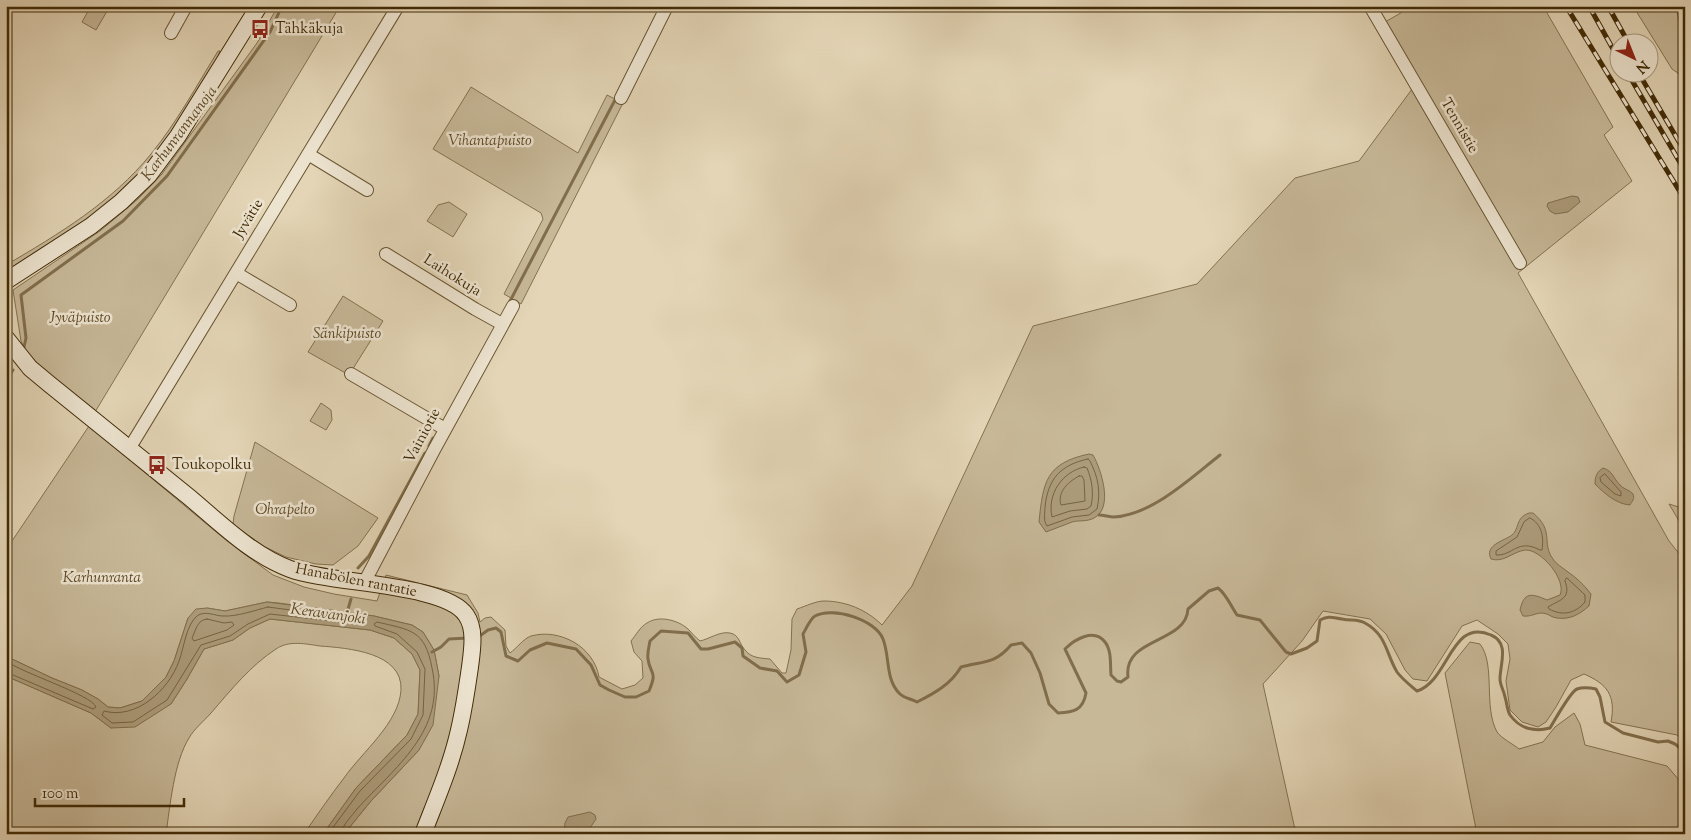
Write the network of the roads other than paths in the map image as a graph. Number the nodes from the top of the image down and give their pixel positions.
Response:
1 (186, 6) edge
2 (259, 6) edge
3 (398, 6) edge
4 (667, 6) edge
5 (1370, 6) edge
6 (171, 32) dead end
7 (621, 98) dead end
8 (308, 154) junction
9 (367, 190) dead end
10 (386, 254) dead end
11 (1520, 263) dead end
12 (236, 273) junction
13 (6, 281) edge
14 (290, 305) dead end
15 (513, 306) dead end
16 (502, 324) junction
17 (6, 338) edge
18 (351, 374) dead end
19 (445, 429) junction
20 (129, 450) junction
21 (364, 583) junction
22 (423, 834) edge

1 - 6 street
2 - 13 street
3 - 8 street, Jyvätie
4 - 7 street
5 - 11 street, Tennistie
8 - 9 street
8 - 12 street, Jyvätie
10 - 16 street, Laihokuja
12 - 14 street
12 - 20 street, Jyvätie
15 - 16 street, Vainiotie
16 - 19 street, Vainiotie
17 - 20 street, Hanabölen rantatie
18 - 19 street
19 - 21 street, Vainiotie
20 - 21 street, Hanabölen rantatie
21 - 22 street, Hanabölen rantatie

